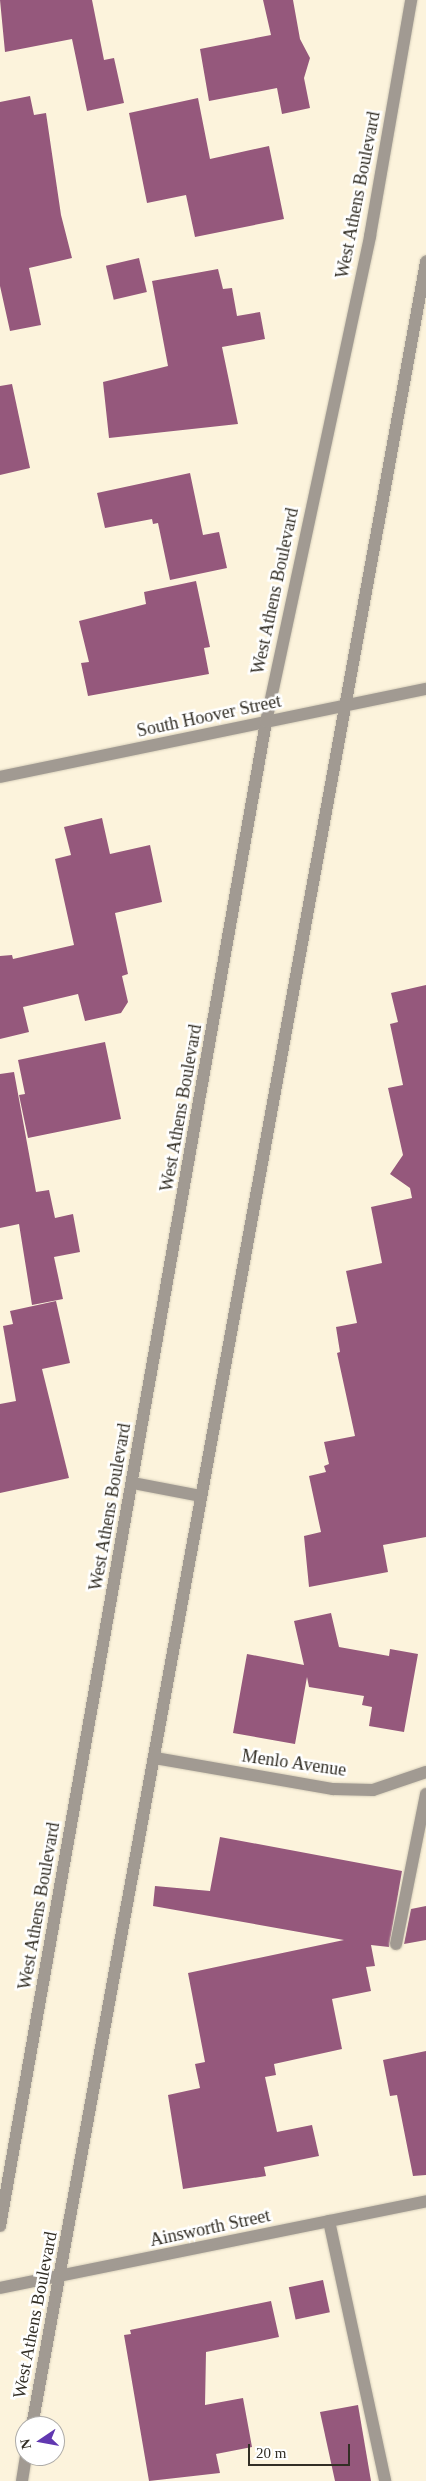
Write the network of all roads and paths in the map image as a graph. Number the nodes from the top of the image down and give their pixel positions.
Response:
1 (411, 0) edge
2 (426, 262) edge
3 (426, 689) edge
4 (343, 706) junction
5 (266, 722) junction
6 (0, 777) edge
7 (133, 1483) junction
8 (201, 1496) junction
9 (155, 1758) junction
10 (426, 1772) edge
11 (426, 1794) edge
12 (396, 1944) dead end
13 (426, 2202) edge
14 (329, 2221) junction
15 (0, 2226) edge
16 (60, 2276) junction
17 (0, 2288) edge
18 (34, 2416) edge
19 (24, 2466) edge
20 (22, 2481) edge
21 (385, 2481) edge

1 - 5 street, West Athens Boulevard
2 - 4 street, West Athens Boulevard
3 - 4 street, South Hoover Street
4 - 5 street, South Hoover Street
4 - 8 street, West Athens Boulevard
5 - 6 street, South Hoover Street
5 - 7 street, West Athens Boulevard
7 - 8 street
7 - 15 street, West Athens Boulevard
8 - 9 street, West Athens Boulevard
9 - 10 street, Menlo Avenue
9 - 16 street, West Athens Boulevard
11 - 12 street
13 - 14 street, Ainsworth Street
14 - 16 street, Ainsworth Street
14 - 21 street
16 - 17 street, Ainsworth Street
16 - 18 street, West Athens Boulevard
19 - 20 street

